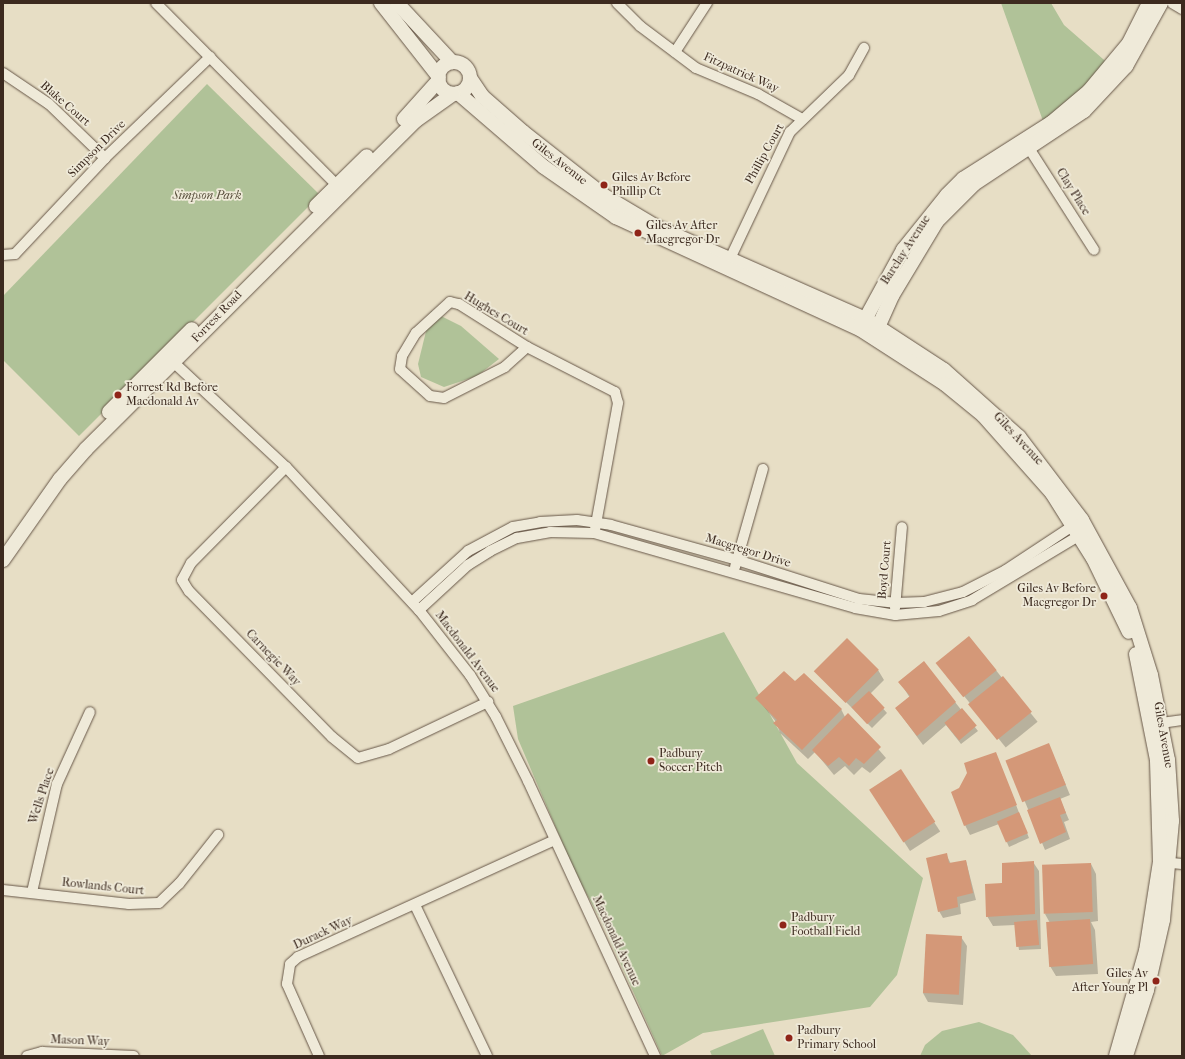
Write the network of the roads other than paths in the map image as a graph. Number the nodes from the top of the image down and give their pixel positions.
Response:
1 (156, 3) edge
2 (381, 3) edge
3 (397, 3) edge
4 (617, 3) edge
5 (707, 3) edge
6 (1149, 3) edge
7 (1161, 3) edge
8 (1172, 3) edge
9 (1182, 9) edge
10 (864, 48) dead end
11 (675, 52) junction
12 (210, 57) junction
13 (452, 62) junction
14 (3, 73) edge
15 (439, 78) junction
16 (470, 78) junction
17 (455, 93) junction
18 (802, 119) junction
19 (1027, 144) junction
20 (105, 158) junction
21 (340, 189) junction
22 (1094, 250) dead end
23 (3, 255) edge
24 (728, 263) junction
25 (863, 324) junction
26 (877, 331) junction
27 (527, 347) junction
28 (170, 359) junction
29 (286, 467) junction
30 (763, 469) dead end
31 (596, 522) junction
32 (902, 527) dead end
33 (1081, 528) junction
34 (594, 533) junction
35 (3, 545) edge
36 (3, 560) edge
37 (737, 560) junction
38 (734, 573) junction
39 (412, 602) junction
40 (895, 603) junction
41 (420, 610) junction
42 (894, 615) junction
43 (488, 702) junction
44 (90, 712) dead end
45 (1182, 720) edge
46 (1157, 723) junction
47 (218, 835) dead end
48 (555, 840) junction
49 (1171, 863) edge
50 (3, 890) edge
51 (32, 892) junction
52 (415, 905) junction
53 (27, 1056) edge
54 (134, 1056) edge
55 (319, 1056) edge
56 (487, 1056) edge
57 (655, 1056) edge
58 (1116, 1056) edge
59 (1126, 1056) edge

1 - 12 street
2 - 15 street
3 - 13 street
4 - 11 street, Fitzpatrick Way
5 - 11 street
6 - 19 street, Barclay Avenue
7 - 19 street, Barclay Avenue
8 - 9 street
10 - 18 street, Phillip Court
11 - 18 street, Fitzpatrick Way
12 - 20 street, Simpson Drive
12 - 21 street
13 - 15 street
13 - 16 street
14 - 20 street, Blake Court
15 - 17 street
15 - 21 street, Forrest Road
16 - 17 street
16 - 24 street, Giles Avenue
17 - 21 street, Forrest Road
17 - 24 street, Giles Avenue
18 - 24 street, Phillip Court
19 - 22 street, Clay Place
19 - 25 street, Barclay Avenue
19 - 26 street, Barclay Avenue
20 - 23 street, Simpson Drive
21 - 28 street, Forrest Road
24 - 25 street, Giles Avenue
25 - 26 street, Giles Avenue
26 - 33 street, Giles Avenue
27 - 27 street, Hughes Court
27 - 31 street, Hughes Court
28 - 29 street, Macdonald Avenue
28 - 35 street, Forrest Road
28 - 36 street, Forrest Road
29 - 39 street, Macdonald Avenue
29 - 43 street, Carnegie Way
30 - 37 street
31 - 34 street, Hughes Court
31 - 37 street, Macgregor Drive
31 - 39 street, Macgregor Drive
32 - 40 street, Boyd Court
33 - 40 street, Macgregor Drive
33 - 42 street, Macgregor Drive
33 - 46 street, Giles Avenue
34 - 38 street, Macgregor Drive
34 - 41 street, Macgregor Drive
37 - 38 street
37 - 40 street, Macgregor Drive
38 - 42 street, Macgregor Drive
39 - 41 street, Macdonald Avenue
40 - 42 street, Boyd Court
41 - 43 street, Macdonald Avenue
43 - 48 street, Macdonald Avenue
44 - 51 street, Wells Place
45 - 46 street
46 - 49 street, Giles Avenue
47 - 51 street, Rowlands Court
48 - 52 street, Durack Way
48 - 57 street, Macdonald Avenue
49 - 58 street, Giles Avenue
49 - 59 street, Giles Avenue
50 - 51 street, Rowlands Court
52 - 55 street, Durack Way
52 - 56 street
53 - 54 street, Mason Way

